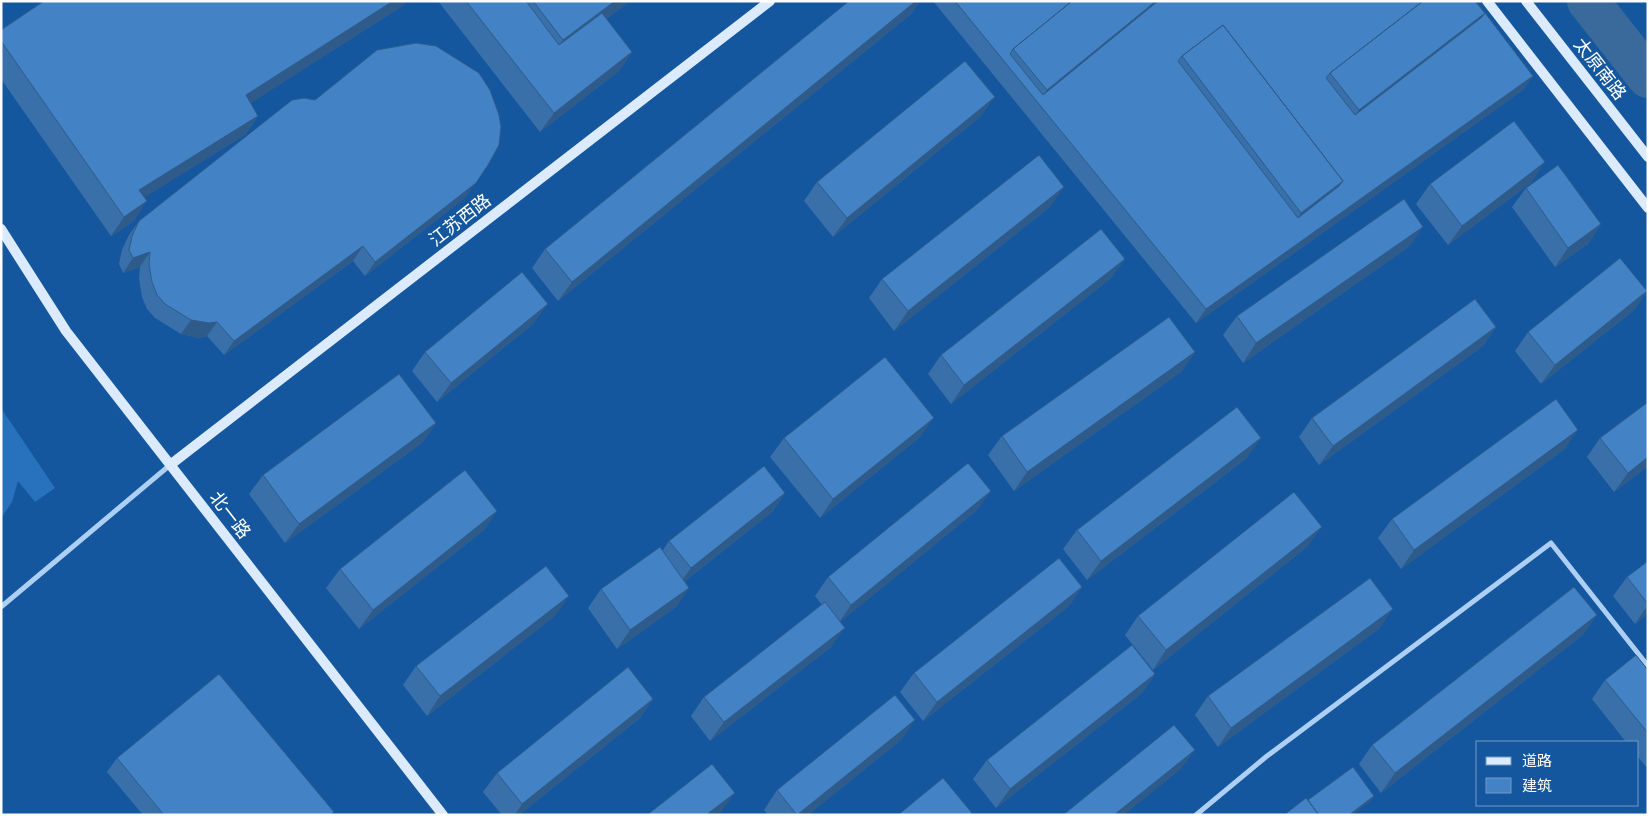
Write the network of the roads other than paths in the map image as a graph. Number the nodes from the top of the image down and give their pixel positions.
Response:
1 (770, 1) edge
2 (1487, 1) edge
3 (1526, 1) edge
4 (1648, 157) edge
5 (1648, 208) edge
6 (1, 229) edge
7 (170, 465) junction
8 (1, 607) edge
9 (1648, 666) edge
10 (443, 815) edge
11 (1196, 815) edge

1 - 7 street, 江苏西路
2 - 5 street
3 - 4 street, 太原南路
6 - 7 street, 北一路
7 - 8 street
7 - 10 street, 北一路
9 - 11 street

